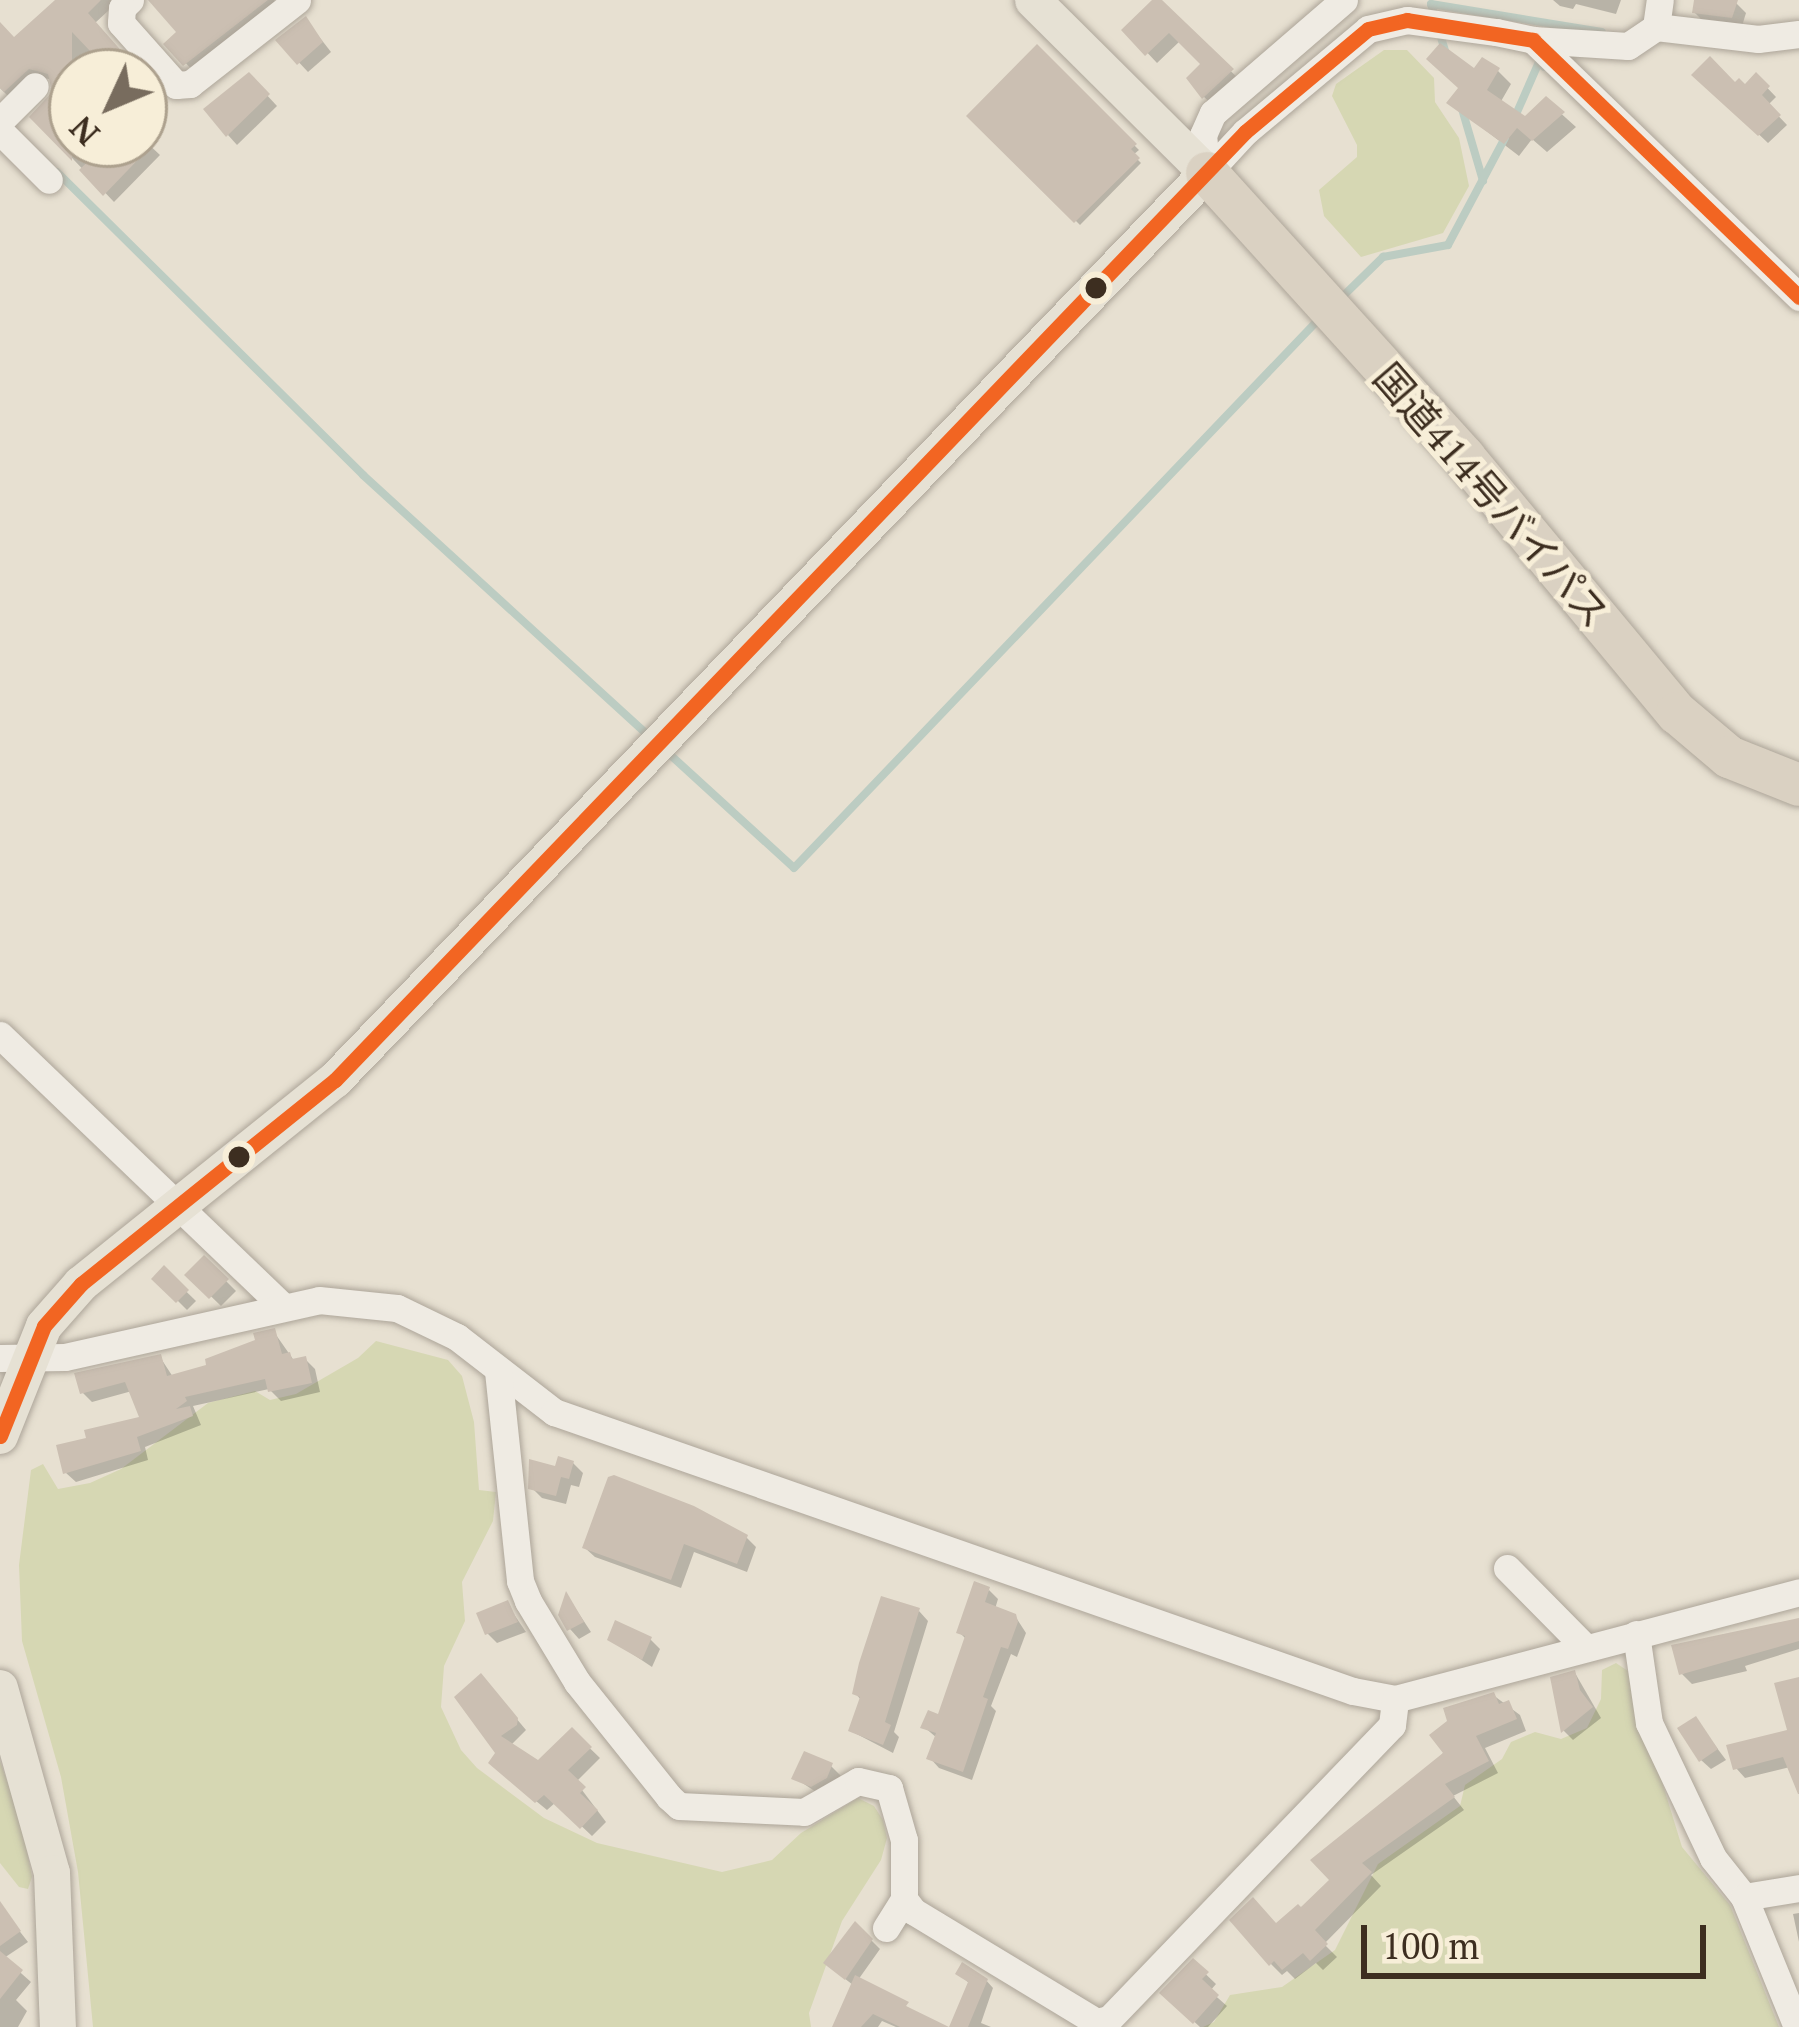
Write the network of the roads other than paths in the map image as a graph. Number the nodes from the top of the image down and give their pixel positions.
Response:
1 (130, 0) edge
2 (298, 0) edge
3 (1033, 0) edge
4 (1344, 0) edge
5 (1648, 25) edge
6 (1799, 34) edge
7 (1533, 40) junction
8 (35, 86) dead end
9 (0, 121) edge
10 (0, 131) edge
11 (1207, 172) junction
12 (49, 180) dead end
13 (1799, 297) edge
14 (1799, 785) edge
15 (0, 1035) edge
16 (180, 1204) junction
17 (284, 1306) junction
18 (14, 1358) edge
19 (498, 1371) junction
20 (0, 1436) edge
21 (1507, 1568) dead end
22 (1799, 1592) edge
23 (1636, 1634) junction
24 (1585, 1647) junction
25 (0, 1688) edge
26 (1395, 1699) junction
27 (1799, 1888) edge
28 (1744, 1897) junction
29 (904, 1899) junction
30 (886, 1928) dead end
31 (964, 1942) junction
32 (950, 1969) dead end
33 (1033, 1984) junction
34 (1020, 2012) dead end
35 (58, 2027) edge
36 (1797, 2027) edge

1 - 2 street
3 - 11 main road
4 - 11 street
5 - 6 street
5 - 7 street
7 - 11 street
7 - 13 street
8 - 9 street
10 - 12 street
11 - 14 highway, 国道414号バイパス
11 - 16 main road
15 - 16 street
16 - 17 street
16 - 18 main road
17 - 18 street
17 - 19 street
18 - 20 main road
19 - 26 street
19 - 29 street
21 - 24 street
22 - 23 street
23 - 24 street
23 - 28 street
24 - 26 street
25 - 35 main road
26 - 33 street
27 - 28 street
28 - 36 street
29 - 30 street
29 - 31 street
31 - 32 street
31 - 33 street
33 - 34 street

